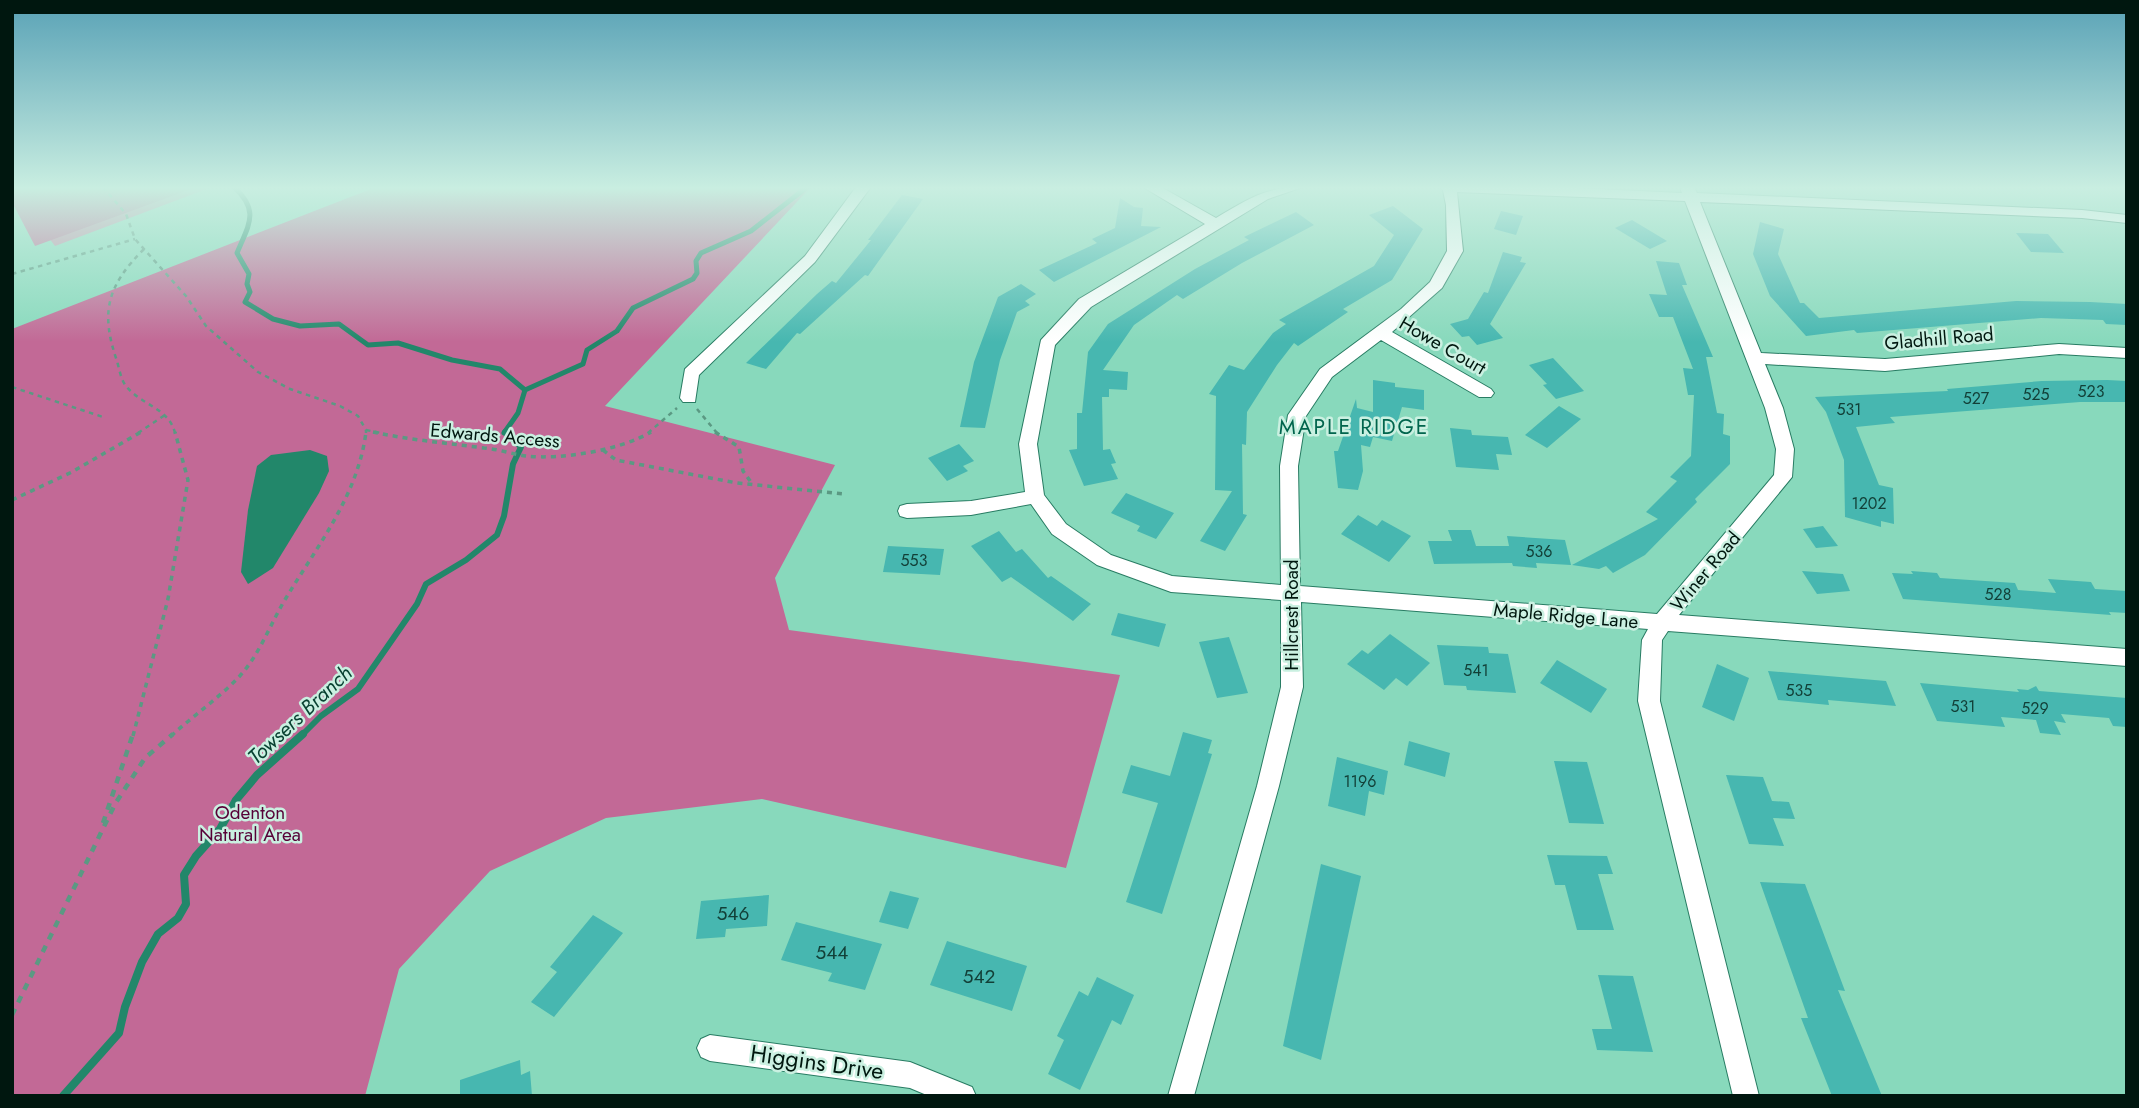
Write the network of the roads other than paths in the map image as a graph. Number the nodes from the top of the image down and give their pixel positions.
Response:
1 (825, 239) edge
2 (1191, 239) edge
3 (1454, 239) edge
4 (1709, 239) edge
5 (1381, 333) junction
6 (2127, 353) edge
7 (1756, 358) junction
8 (1485, 393) dead end
9 (689, 398) road end
10 (1035, 496) junction
11 (907, 511) dead end
12 (1292, 593) junction
13 (1662, 622) junction
14 (2127, 658) edge
15 (710, 1048) dead end
16 (963, 1096) edge
17 (1181, 1096) edge
18 (1746, 1096) edge

1 - 9 street
2 - 10 street
3 - 5 street, Hillcrest Road
4 - 7 street, Winer Road
5 - 8 street, Howe Court
5 - 12 street, Hillcrest Road
6 - 7 street, Gladhill Road
7 - 13 street, Winer Road
10 - 11 street
10 - 12 street, Maple Ridge Lane
12 - 13 street, Maple Ridge Lane
12 - 17 street, Hillcrest Road
13 - 14 street, Maple Ridge Lane
13 - 18 street, Winer Road
15 - 16 street, Higgins Drive

